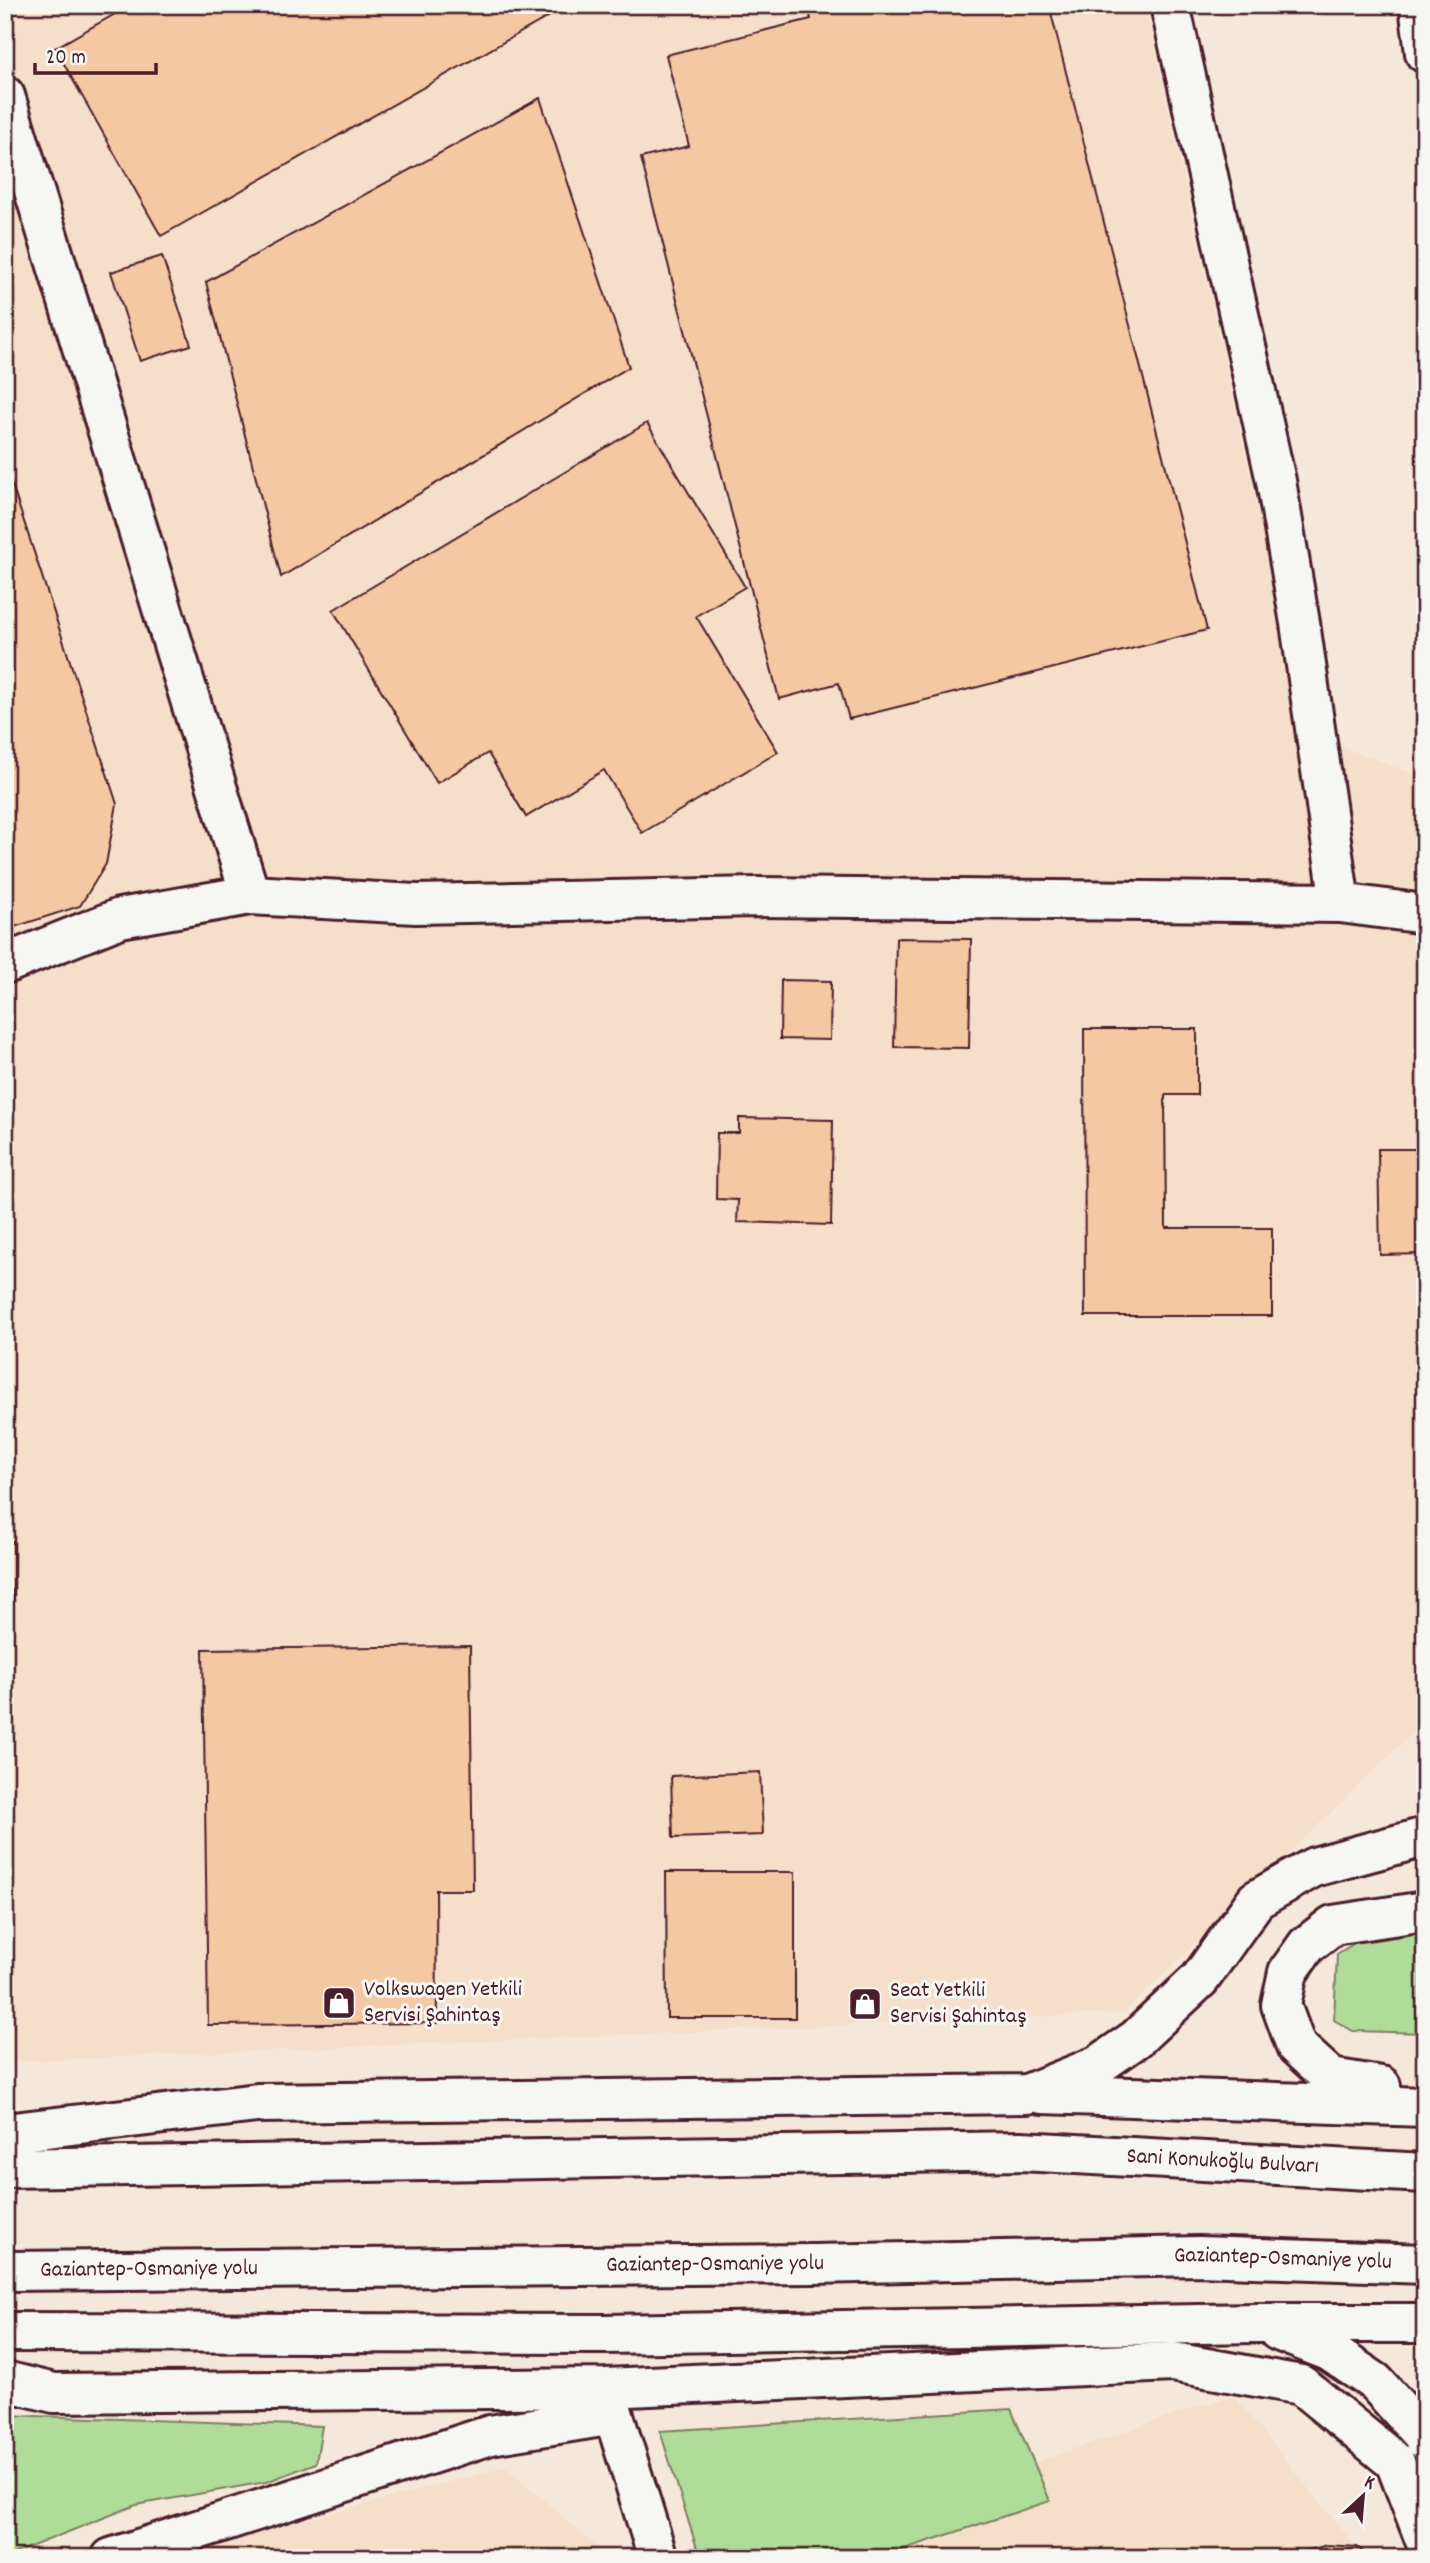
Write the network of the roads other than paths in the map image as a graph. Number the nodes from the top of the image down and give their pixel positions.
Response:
1 (1170, 5) edge
2 (1419, 5) edge
3 (1425, 53) edge
4 (5, 96) edge
5 (250, 895) junction
6 (1340, 903) junction
7 (1425, 914) edge
8 (5, 964) edge
9 (1425, 1837) edge
10 (1425, 1911) edge
11 (1425, 2092) edge
12 (1027, 2094) junction
13 (1425, 2107) edge
14 (5, 2133) edge
15 (5, 2168) edge
16 (1425, 2173) edge
17 (1425, 2264) edge
18 (5, 2271) edge
19 (1241, 2323) junction
20 (1425, 2323) edge
21 (5, 2332) edge
22 (1173, 2362) junction
23 (5, 2381) edge
24 (610, 2401) junction
25 (1425, 2440) edge
26 (1425, 2540) edge
27 (111, 2558) edge
28 (659, 2558) edge

1 - 6 main road
2 - 3 main road
4 - 5 main road
5 - 6 main road
5 - 8 main road
6 - 7 main road
9 - 12 main road
10 - 11 main road
12 - 13 main road
12 - 14 main road
15 - 16 main road, Sani Konukoğlu Bulvarı
17 - 18 main road, Gaziantep-Osmaniye yolu
19 - 20 main road
19 - 21 main road
19 - 22 main road
19 - 25 main road
22 - 24 main road
22 - 26 main road
23 - 24 main road
24 - 27 main road
24 - 28 main road

